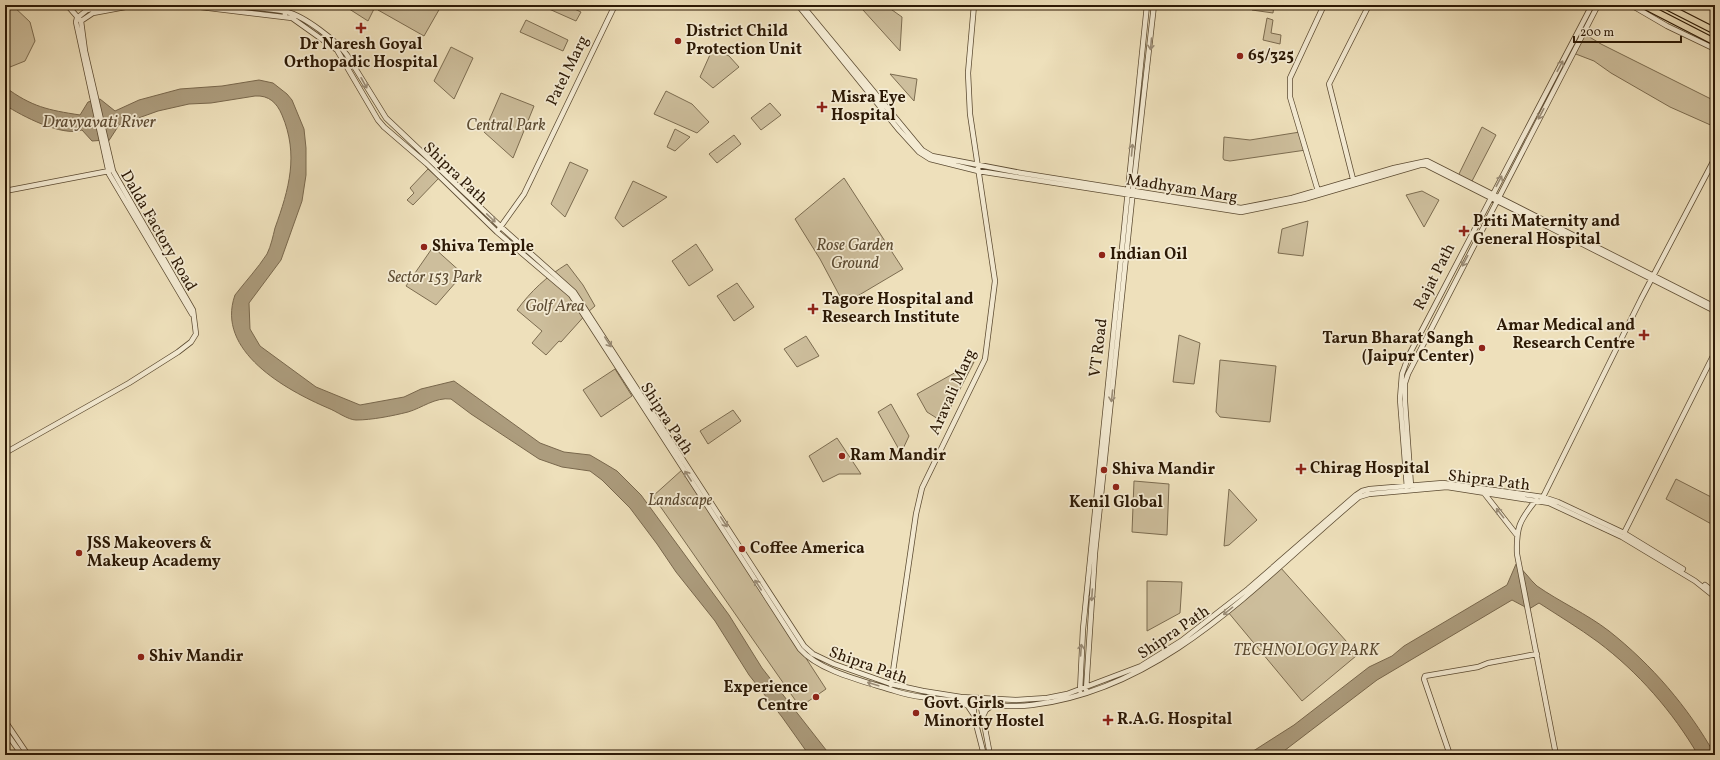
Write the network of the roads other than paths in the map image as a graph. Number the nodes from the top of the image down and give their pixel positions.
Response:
1 (67, 5) edge
2 (109, 5) edge
3 (136, 5) edge
4 (184, 5) edge
5 (231, 5) edge
6 (288, 5) edge
7 (615, 5) edge
8 (798, 5) edge
9 (802, 5) edge
10 (974, 5) edge
11 (1147, 5) edge
12 (1154, 5) edge
13 (1324, 5) edge
14 (1368, 5) edge
15 (1592, 5) edge
16 (1598, 5) edge
17 (1631, 5) edge
18 (1643, 5) edge
19 (1664, 5) edge
20 (285, 14) junction
21 (79, 19) junction
22 (1715, 31) edge
23 (1715, 42) edge
24 (1715, 49) edge
25 (1715, 158) edge
26 (978, 166) junction
27 (110, 171) junction
28 (978, 171) junction
29 (1353, 182) junction
30 (5, 191) edge
31 (1318, 191) junction
32 (1130, 192) junction
33 (1491, 196) junction
34 (1497, 199) junction
35 (501, 227) junction
36 (497, 232) junction
37 (1123, 259) junction
38 (1654, 277) junction
39 (1715, 307) edge
40 (1715, 311) edge
41 (1715, 352) edge
42 (13, 446) junction
43 (5, 448) edge
44 (5, 452) edge
45 (1409, 488) junction
46 (1484, 493) junction
47 (1542, 499) junction
48 (1536, 500) junction
49 (1624, 533) junction
50 (1516, 534) junction
51 (1715, 593) edge
52 (1715, 597) edge
53 (1537, 654) junction
54 (890, 686) junction
55 (1086, 690) junction
56 (1080, 692) junction
57 (977, 700) junction
58 (960, 701) junction
59 (994, 704) junction
60 (974, 716) junction
61 (982, 718) junction
62 (5, 721) edge
63 (5, 731) edge
64 (22, 755) edge
65 (28, 755) edge
66 (984, 755) edge
67 (990, 755) edge
68 (1450, 755) edge
69 (1556, 755) edge

1 - 21 street, Dalda Factory Road
2 - 21 street
3 - 21 street
4 - 20 street, Shipra Path
5 - 20 street, Shipra Path
6 - 20 street
7 - 35 street, Patel Marg
8 - 28 street, Madhyam Marg
9 - 26 street, Madhyam Marg
10 - 26 street, Aravali Marg
32 -> 11 street, VT Road
12 -> 32 street, VT Road
13 - 31 street
14 - 29 street
33 -> 15 street, Rajat Path
16 -> 34 street, Rajat Path
17 - 24 street
18 - 23 highway
19 - 22 highway
20 -> 35 street, Shipra Path
20 - 36 street, Shipra Path
21 - 27 street, Dalda Factory Road
25 - 38 street
26 - 28 street, Aravali Marg
26 - 32 street, Madhyam Marg
27 - 30 street
27 - 42 street, Dalda Factory Road
28 - 32 street, Madhyam Marg
28 - 54 street, Aravali Marg
29 - 31 street, Madhyam Marg
29 - 32 street, Madhyam Marg
29 - 33 street, Madhyam Marg
31 - 32 street, Madhyam Marg
32 - 37 street, VT Road
33 - 34 street, Madhyam Marg
33 - 45 street, Rajat Path
34 - 38 street, Madhyam Marg
34 -> 45 street, Rajat Path
35 - 36 street, Patel Marg
35 -> 54 street, Shipra Path
54 -> 36 street, Shipra Path
37 -> 55 street, VT Road
56 -> 37 street, VT Road
38 - 39 street, Madhyam Marg
38 - 40 street, Madhyam Marg
38 - 47 street
41 - 49 street
42 - 43 street, Dalda Factory Road
42 - 44 street, Dalda Factory Road
45 - 46 street, Shipra Path
45 - 47 street, Shipra Path
45 - 55 street, Shipra Path
46 - 48 street, Shipra Path
50 -> 46 street
47 - 48 street, Shipra Path
47 - 49 street, Shipra Path
47 - 52 street, Shipra Path
48 - 50 street
49 - 51 street, Shipra Path
50 - 53 street
53 - 68 street
53 - 69 street
54 - 57 street, Shipra Path
54 - 58 street, Shipra Path
55 - 56 street, Shipra Path
56 - 57 street, Shipra Path
56 - 59 street, Shipra Path
57 - 58 street, Shipra Path
57 - 59 street, Shipra Path
57 - 60 street
57 - 61 street
58 - 60 street
59 - 61 street
60 - 66 street
61 - 67 street
62 - 65 street
63 - 64 street

